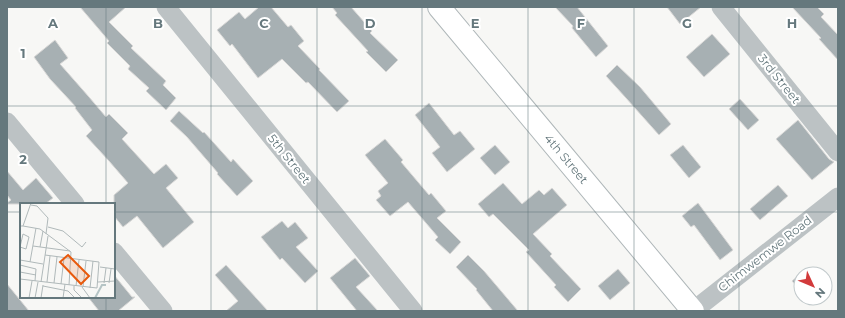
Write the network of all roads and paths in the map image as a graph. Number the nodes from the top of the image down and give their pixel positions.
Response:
1 (166, 7) edge
2 (439, 7) edge
3 (721, 7) edge
4 (7, 122) edge
5 (838, 152) edge
6 (838, 197) edge
7 (74, 203) edge
8 (115, 253) edge
9 (163, 311) edge
10 (413, 311) edge
11 (693, 311) edge

1 - 10 street, 5th Street
2 - 11 street, 4th Street
3 - 5 street, 3rd Street
4 - 7 street
6 - 11 street, Chimwemwe Road
8 - 9 street

